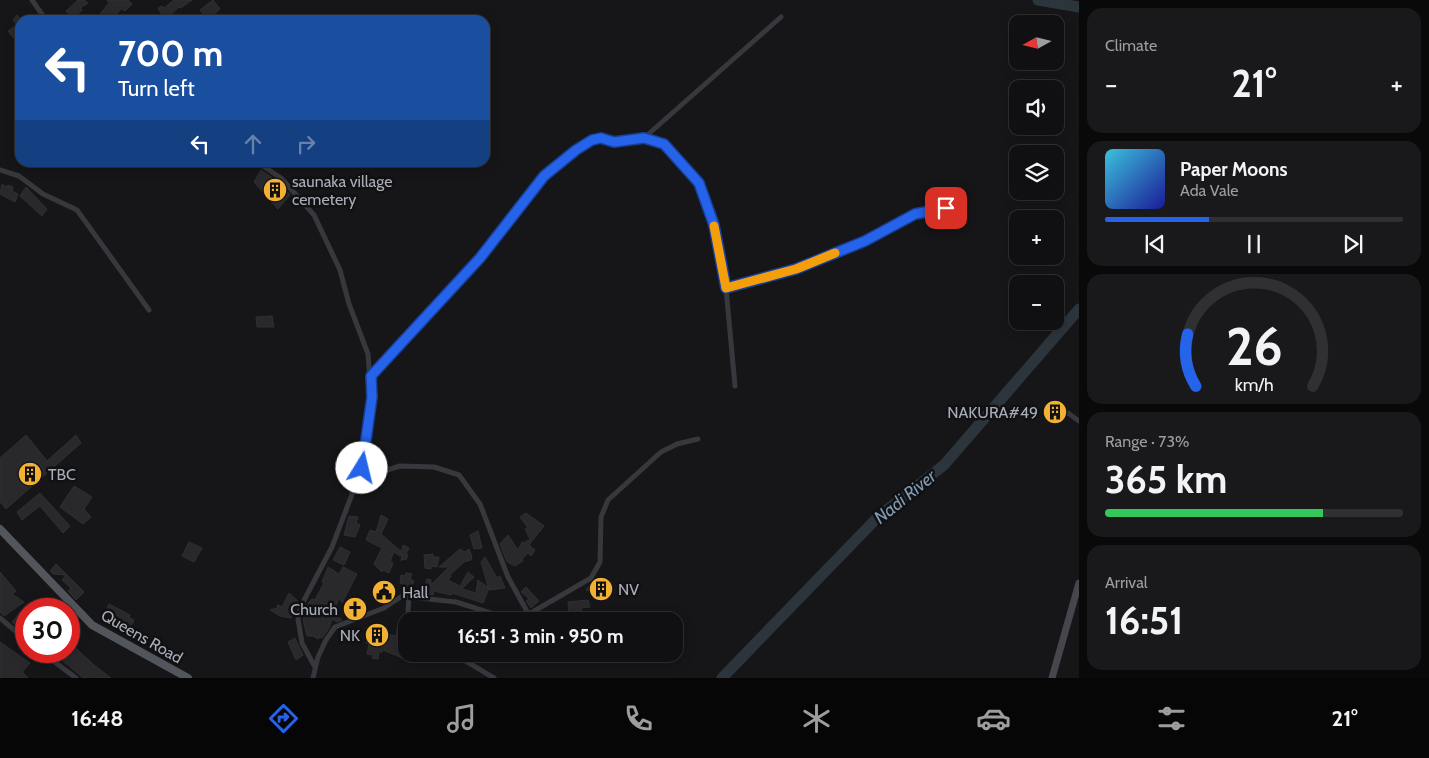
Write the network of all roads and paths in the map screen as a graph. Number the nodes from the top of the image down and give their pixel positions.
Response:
1 (32, 0) edge
2 (42, 15) edge
3 (781, 17) dead end
4 (644, 138) junction
5 (264, 167) edge
6 (0, 170) edge
7 (946, 208) dead end
8 (726, 288) junction
9 (149, 310) dead end
10 (371, 376) junction
11 (735, 386) dead end
12 (1068, 413) dead end
13 (1079, 421) edge
14 (698, 439) dead end
15 (356, 480) junction
16 (0, 529) edge
17 (1079, 583) edge
18 (409, 596) junction
19 (409, 612) edge
20 (488, 612) edge
21 (527, 612) edge
22 (534, 612) edge
23 (0, 618) edge
24 (15, 631) edge
25 (467, 662) edge
26 (56, 663) edge
27 (315, 667) junction
28 (76, 678) edge
29 (188, 678) edge
30 (313, 678) edge
31 (494, 678) edge
32 (1052, 678) edge

1 - 2 street
3 - 4 street
4 - 8 street
4 - 10 street
5 - 10 street
6 - 9 street
7 - 8 street
8 - 11 street
10 - 15 street
12 - 13 street
14 - 22 street
15 - 21 street
15 - 27 street
16 - 29 main road, Queens Road
17 - 32 main road
18 - 19 street
18 - 20 street
18 - 27 street
23 - 24 street
25 - 31 street
26 - 28 street
27 - 30 street

